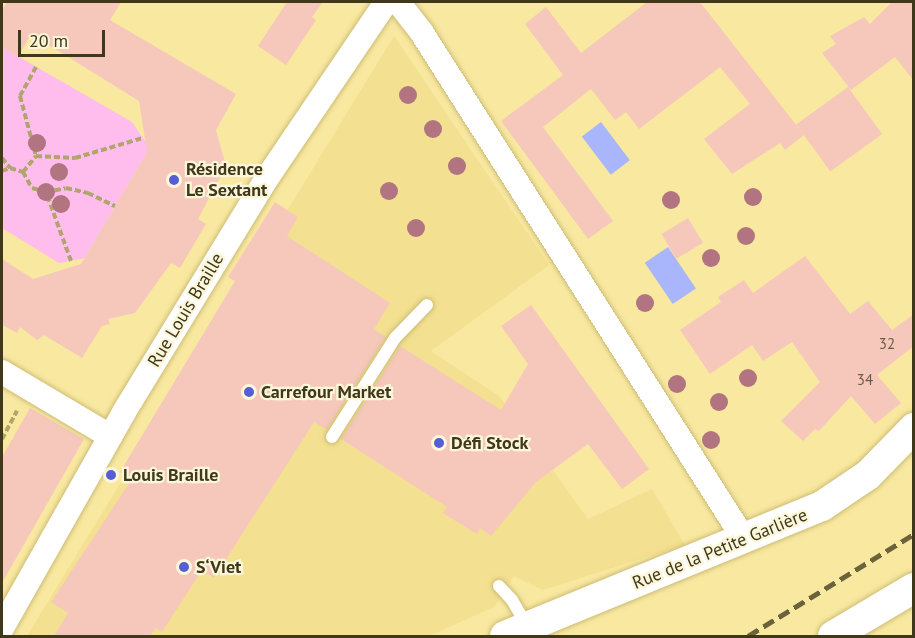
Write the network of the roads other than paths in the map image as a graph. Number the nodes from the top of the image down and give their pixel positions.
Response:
1 (386, 2) edge
2 (398, 2) edge
3 (428, 305) dead end
4 (2, 372) edge
5 (914, 428) edge
6 (110, 436) junction
7 (332, 437) dead end
8 (744, 539) junction
9 (499, 586) dead end
10 (914, 588) edge
11 (2, 628) edge
12 (516, 632) edge
13 (833, 636) edge

1 - 6 street, Rue Louis Braille
2 - 8 street
3 - 7 lane
4 - 6 street
5 - 8 street, Rue de la Petite Garlière
6 - 11 street, Rue Louis Braille
8 - 12 street, Rue de la Petite Garlière
9 - 12 lane
10 - 13 street

